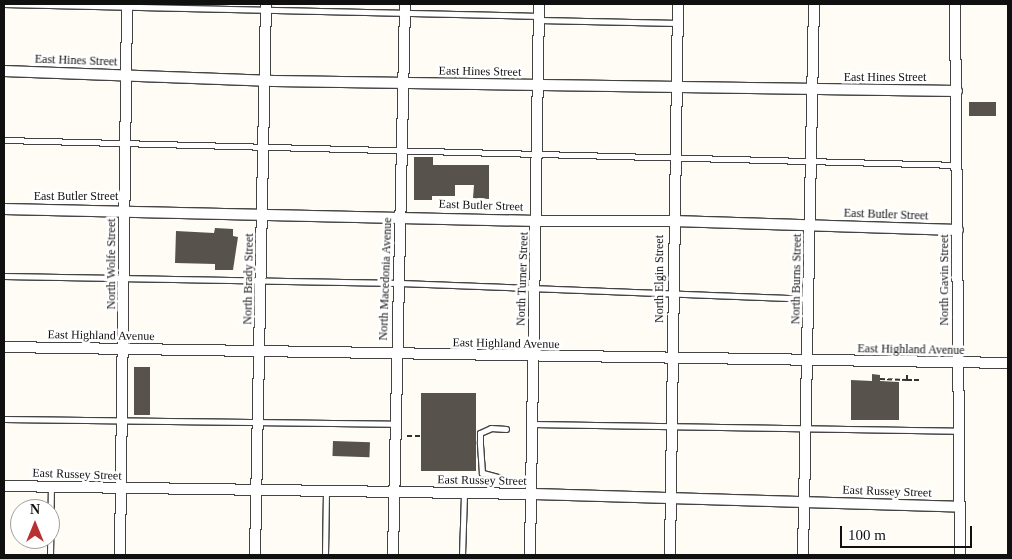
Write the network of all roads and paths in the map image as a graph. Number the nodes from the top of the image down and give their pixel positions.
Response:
1 (4, 4) edge
2 (539, 4) edge
3 (678, 4) edge
4 (814, 4) edge
5 (955, 4) edge
6 (127, 5) edge
7 (266, 6) edge
8 (405, 8) edge
9 (539, 18) junction
10 (678, 23) junction
11 (4, 71) edge
12 (126, 76) junction
13 (265, 80) junction
14 (404, 84) junction
15 (538, 86) junction
16 (676, 88) junction
17 (814, 90) junction
18 (956, 91) junction
19 (4, 140) edge
20 (125, 143) junction
21 (264, 148) junction
22 (402, 152) junction
23 (537, 154) junction
24 (675, 158) junction
25 (813, 161) junction
26 (957, 165) junction
27 (4, 209) edge
28 (125, 210) junction
29 (262, 213) junction
30 (401, 216) junction
31 (537, 221) junction
32 (673, 221) junction
33 (811, 225) junction
34 (958, 230) junction
35 (4, 276) edge
36 (124, 279) junction
37 (261, 282) junction
38 (400, 283) junction
39 (535, 290) junction
40 (673, 293) junction
41 (809, 299) junction
42 (4, 347) edge
43 (124, 349) junction
44 (260, 352) junction
45 (396, 354) junction
46 (532, 357) junction
47 (672, 360) junction
48 (808, 362) junction
49 (958, 363) junction
50 (1008, 363) edge
51 (907, 373) dead end
52 (880, 379) dead end
53 (907, 380) junction
54 (919, 380) dead end
55 (4, 419) edge
56 (121, 420) junction
57 (258, 420) junction
58 (394, 424) junction
59 (532, 424) junction
60 (671, 427) junction
61 (506, 429) dead end
62 (805, 429) junction
63 (958, 431) junction
64 (407, 436) dead end
65 (421, 436) dead end
66 (505, 479) dead end
67 (4, 486) edge
68 (51, 486) junction
69 (121, 489) junction
70 (257, 490) junction
71 (326, 490) junction
72 (393, 491) junction
73 (464, 494) junction
74 (531, 494) junction
75 (670, 499) junction
76 (804, 501) junction
77 (960, 506) junction
78 (50, 555) edge
79 (120, 555) edge
80 (255, 555) edge
81 (325, 555) edge
82 (393, 555) edge
83 (462, 555) edge
84 (530, 555) edge
85 (670, 555) edge
86 (803, 555) edge
87 (960, 555) edge

1 - 6 lane
2 - 9 street, North Turner Street
3 - 10 street, North Elgin Street
4 - 17 street, North Burns Street
5 - 18 street, North Gavin Street
6 - 7 lane
6 - 12 street, North Wolfe Street
7 - 8 lane
7 - 13 street, North Brady Street
8 - 9 lane
8 - 14 street, North Macedonia Avenue
9 - 10 lane
9 - 15 street, North Turner Street
10 - 16 street, North Elgin Street
11 - 12 street, East Hines Street
12 - 13 street, East Hines Street
12 - 20 street, North Wolfe Street
13 - 14 street, East Hines Street
13 - 21 street, North Brady Street
14 - 15 street, East Hines Street
14 - 22 street, North Macedonia Avenue
15 - 16 street, East Hines Street
15 - 23 street, North Turner Street
16 - 17 street, East Hines Street
16 - 24 street, North Elgin Street
17 - 18 street, East Hines Street
17 - 25 street, North Burns Street
18 - 26 street, North Gavin Street
19 - 20 lane
20 - 21 lane
20 - 28 street, North Wolfe Street
21 - 22 lane
21 - 29 street, North Brady Street
22 - 23 lane
22 - 30 street, North Macedonia Avenue
23 - 24 lane
23 - 31 street, North Turner Street
24 - 25 lane
24 - 32 street, North Elgin Street
25 - 26 lane
25 - 33 street, North Burns Street
26 - 34 street, North Gavin Street
27 - 28 street, East Butler Street
28 - 29 street, East Butler Street
28 - 36 street, North Wolfe Street
29 - 30 street, East Butler Street
29 - 37 street, North Brady Street
30 - 31 street, East Butler Street
30 - 38 street, North Macedonia Avenue
31 - 32 street, East Butler Street
31 - 39 street, North Turner Street
32 - 33 street, East Butler Street
32 - 40 street, North Elgin Street
33 - 34 street, East Butler Street
33 - 41 street, North Burns Street
34 - 49 street, North Gavin Street
35 - 36 lane
36 - 37 lane
36 - 43 street, North Wolfe Street
37 - 38 lane
37 - 44 street, North Brady Street
38 - 39 lane
38 - 45 street, North Macedonia Avenue
39 - 40 lane
39 - 46 street, North Turner Street
40 - 41 lane
40 - 47 street, North Elgin Street
41 - 48 street, North Burns Street
42 - 43 street, East Highland Avenue
43 - 44 street, East Highland Avenue
43 - 56 street, North Wolfe Street
44 - 45 street, East Highland Avenue
44 - 57 street, North Brady Street
45 - 46 street, East Highland Avenue
45 - 58 street, North Macedonia Avenue
46 - 47 street, East Highland Avenue
46 - 59 street, North Turner Street
47 - 48 street, East Highland Avenue
47 - 60 street, North Elgin Street
48 - 49 street, East Highland Avenue
48 - 62 street, North Burns Street
49 - 50 street, East Highland Avenue
49 - 63 street, North Gavin Street
51 - 53 path
52 - 53 path
53 - 54 path
55 - 56 lane
56 - 57 lane
56 - 69 street, North Wolfe Street
57 - 58 lane
57 - 70 street, North Brady Street
58 - 72 street, North Macedonia Avenue
59 - 60 lane
59 - 74 street, North Turner Street
60 - 62 lane
60 - 75 street, North Elgin Street
61 - 66 lane
62 - 63 lane
62 - 76 street, North Burns Street
63 - 77 street, North Gavin Street
64 - 65 path
67 - 68 street, East Russey Street
68 - 69 street, East Russey Street
68 - 78 lane
69 - 70 street, East Russey Street
69 - 79 street, North Wolfe Street
70 - 71 street, East Russey Street
70 - 80 street, North Brady Street
71 - 72 street, East Russey Street
71 - 81 lane
72 - 73 street, East Russey Street
72 - 82 street, North Macedonia Avenue
73 - 74 street, East Russey Street
73 - 83 lane
74 - 75 street, East Russey Street
74 - 84 street, North Turner Street
75 - 76 street, East Russey Street
75 - 85 street, North Elgin Street
76 - 77 street, East Russey Street
76 - 86 street, North Burns Street
77 - 87 street, North Gavin Street

